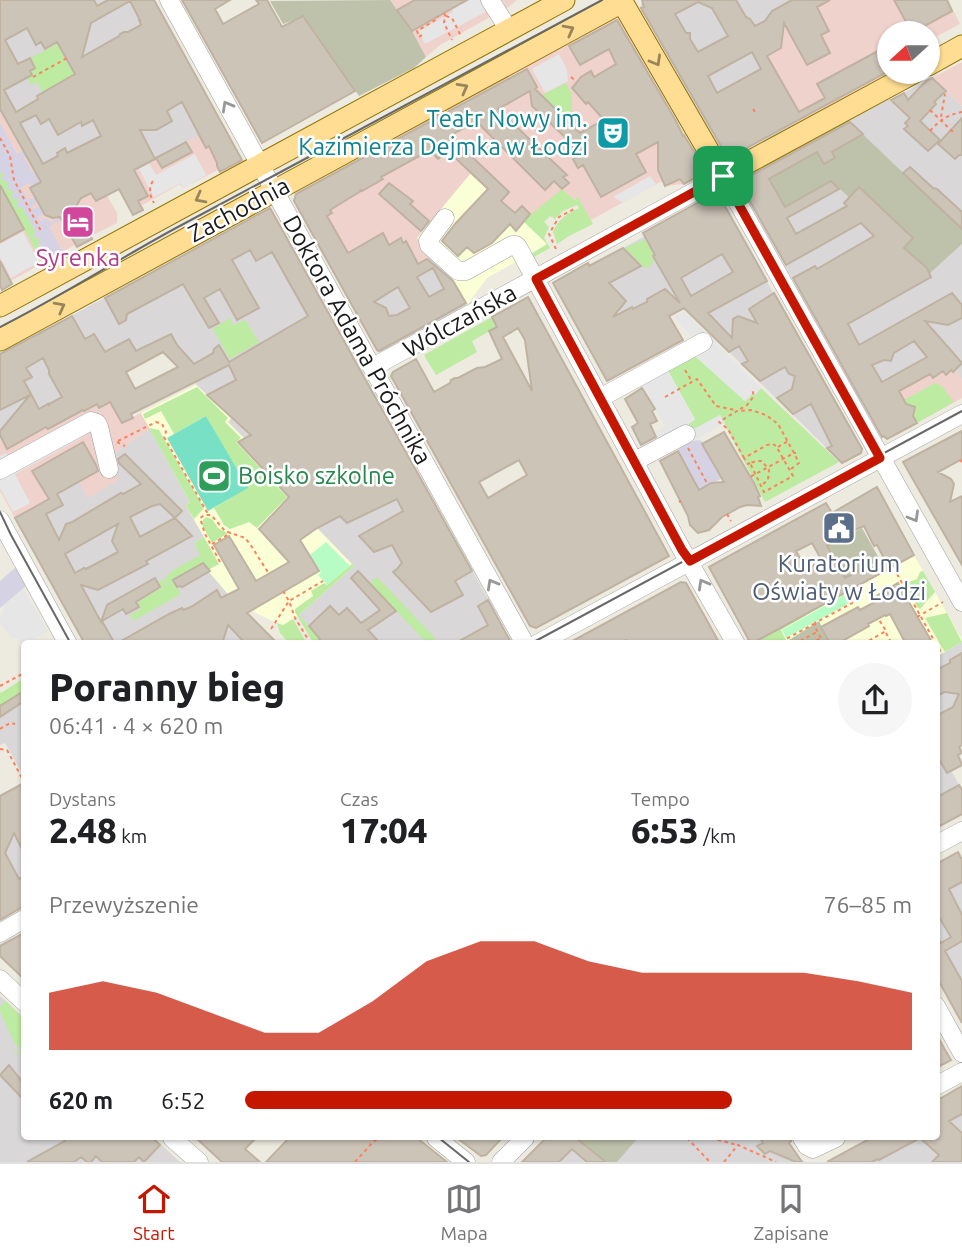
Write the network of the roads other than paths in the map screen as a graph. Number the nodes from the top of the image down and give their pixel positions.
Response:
1 (169, 0) edge
2 (564, 0) edge
3 (485, 1) edge
4 (623, 1) edge
5 (509, 30) junction
6 (962, 46) edge
7 (940, 58) edge
8 (893, 84) edge
9 (260, 166) junction
10 (723, 176) junction
11 (274, 191) junction
12 (445, 218) dead end
13 (536, 279) junction
14 (0, 306) edge
15 (0, 340) edge
16 (703, 342) dead end
17 (373, 368) junction
18 (600, 398) junction
19 (962, 414) edge
20 (686, 434) road end
21 (880, 458) junction
22 (635, 461) junction
23 (109, 469) dead end
24 (0, 470) edge
25 (0, 520) edge
26 (690, 561) junction
27 (953, 602) edge
28 (66, 640) edge
29 (523, 640) edge
30 (544, 640) edge
31 (734, 640) edge
32 (962, 831) edge
33 (940, 843) edge
34 (21, 921) edge
35 (0, 933) edge
36 (0, 979) edge
37 (21, 999) edge
38 (940, 1013) edge
39 (962, 1052) edge
40 (962, 1072) edge
41 (940, 1084) edge
42 (174, 1140) edge
43 (438, 1140) edge
44 (523, 1140) edge
45 (832, 1140) edge
46 (804, 1142) edge
47 (198, 1162) edge
48 (466, 1162) edge
49 (501, 1162) edge

9 -> 1 street, Doktora Adama Próchnika
2 - 5 main road, Zachodnia
3 - 5 street
4 -> 10 main road
11 -> 4 main road, Zachodnia
5 - 9 main road, Zachodnia
6 - 7 main road
8 - 10 main road, Wólczańska
9 - 11 street, Doktora Adama Próchnika
9 -> 14 main road, Zachodnia
10 - 13 street, Wólczańska
10 - 21 street
15 -> 11 main road, Zachodnia
11 - 17 street, Doktora Adama Próchnika
12 - 13 street
13 - 17 street, Wólczańska
13 - 18 street
16 - 18 street
29 -> 17 street, Doktora Adama Próchnika
18 - 22 street
19 - 21 street
20 - 22 street
21 - 26 street
21 -> 27 street
22 - 26 street
23 - 24 street
25 - 28 street
26 - 30 street
31 -> 26 street
32 - 33 street
34 - 35 street
36 - 37 street
38 - 39 street
40 - 41 street
42 - 47 street
43 - 48 street
44 - 49 street
45 - 46 street

